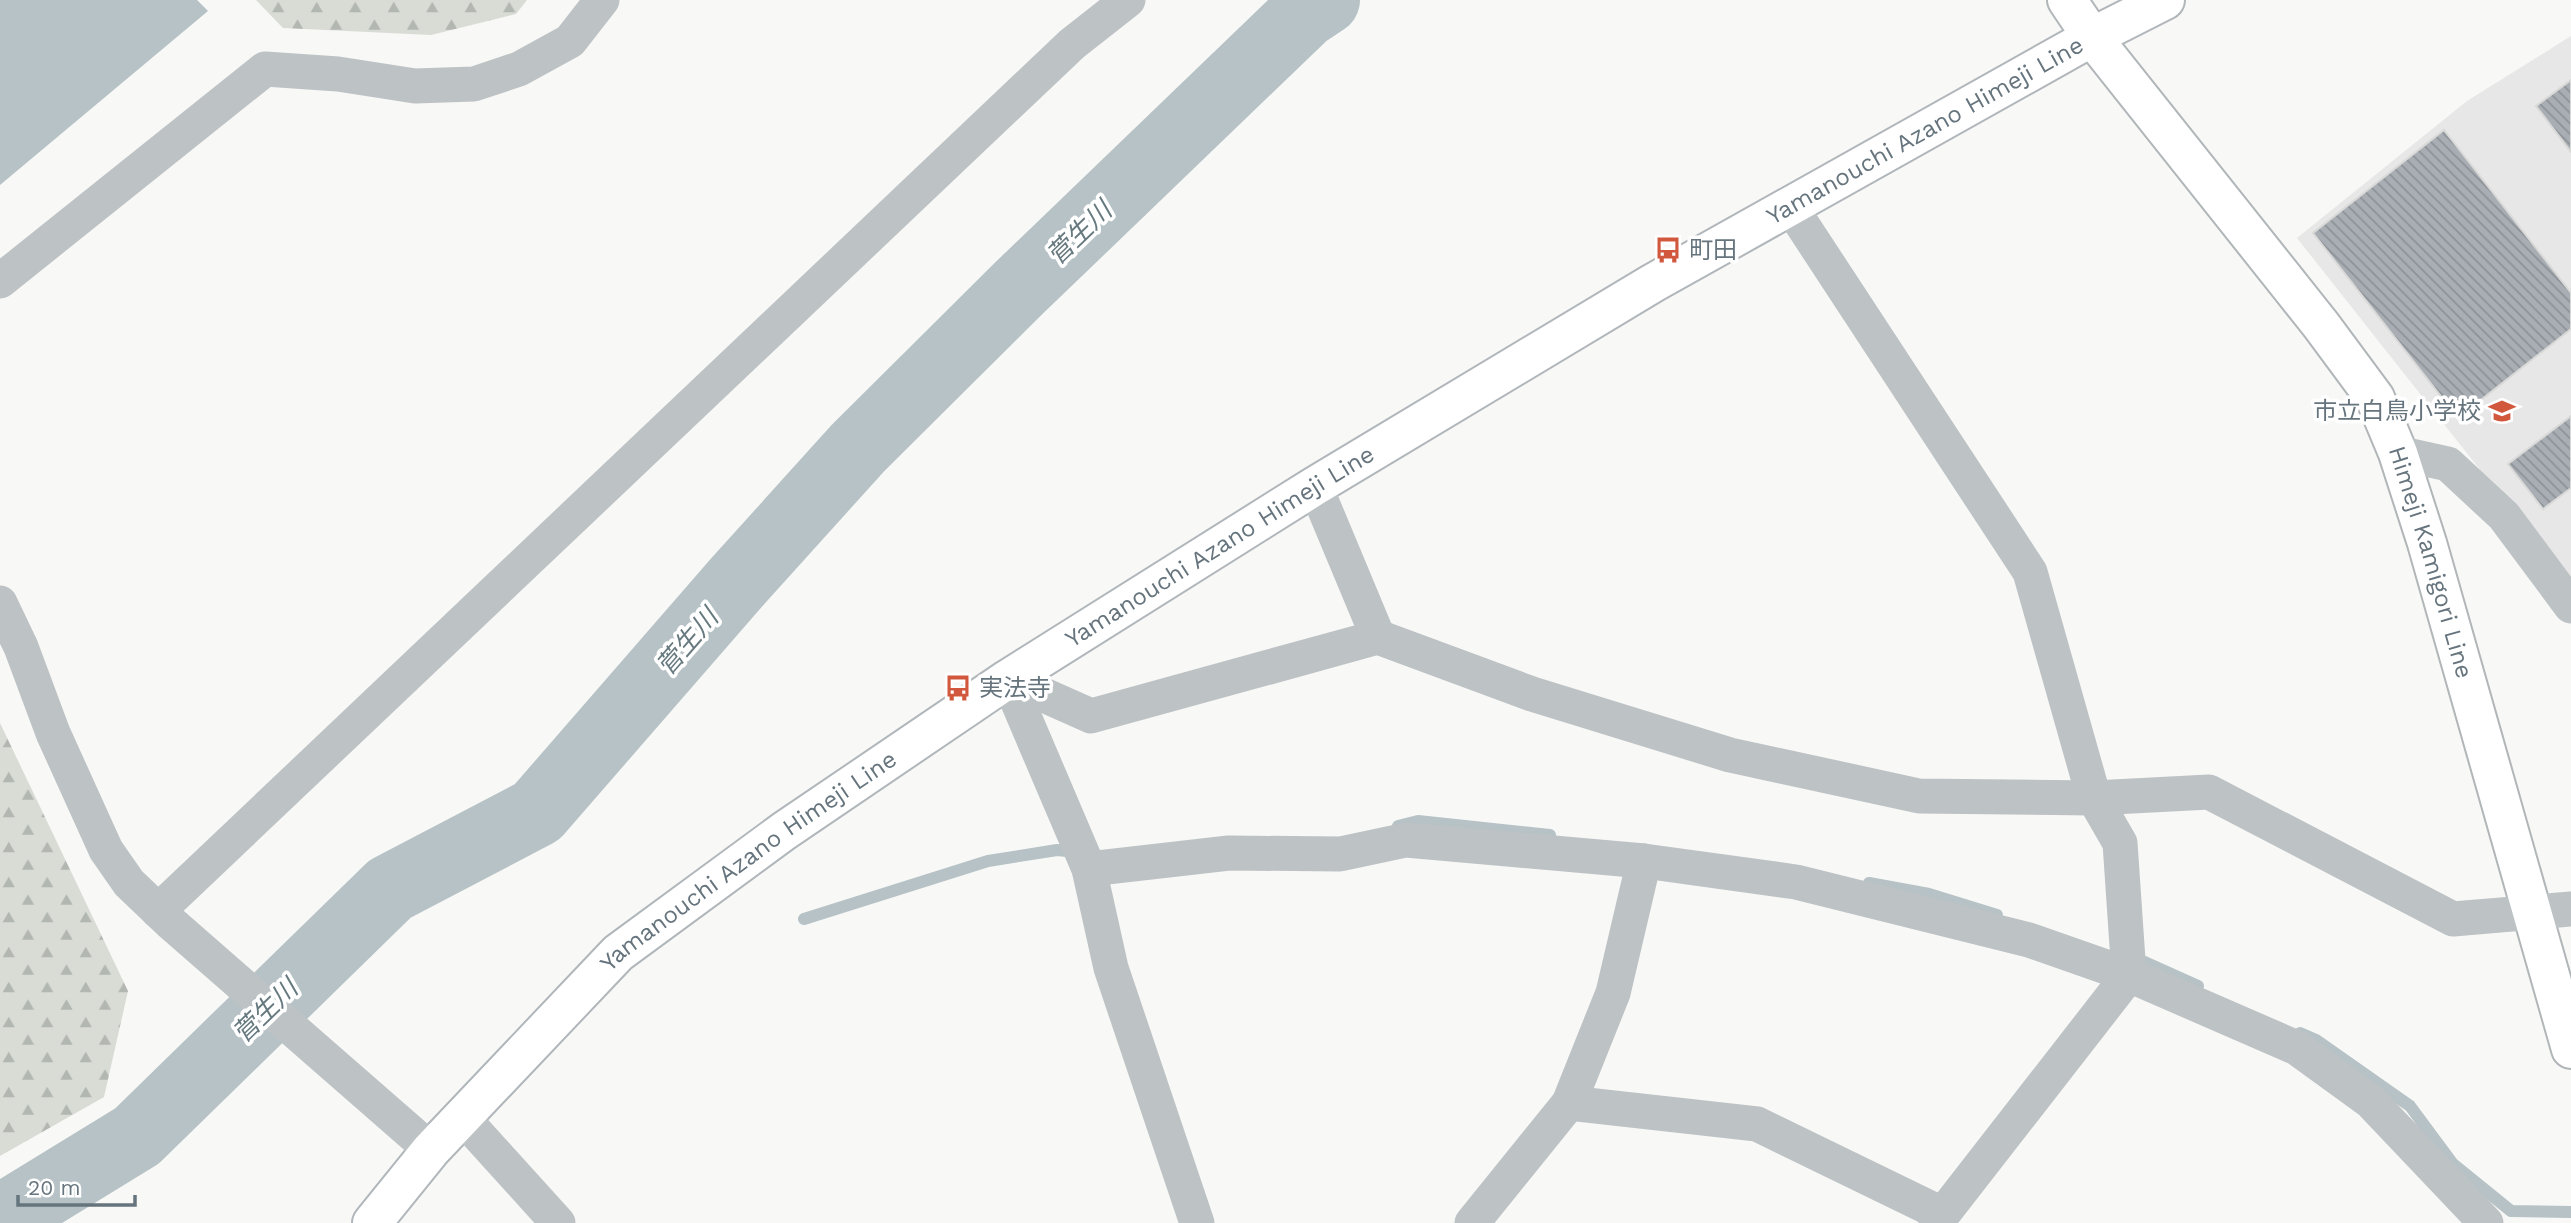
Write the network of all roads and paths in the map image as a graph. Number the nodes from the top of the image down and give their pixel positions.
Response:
1 (602, 0) edge
2 (1128, 0) edge
3 (2067, 0) edge
4 (2165, 0) edge
5 (2092, 37) junction
6 (1790, 206) junction
7 (0, 281) edge
8 (2398, 453) junction
9 (1315, 486) junction
10 (0, 603) edge
11 (2571, 606) edge
12 (1378, 636) junction
13 (1008, 679) junction
14 (2094, 798) junction
15 (1644, 861) junction
16 (1089, 869) junction
17 (2571, 909) edge
18 (2532, 913) junction
19 (165, 917) junction
20 (2129, 975) junction
21 (2571, 1049) edge
22 (1569, 1103) junction
23 (462, 1116) junction
24 (431, 1150) junction
25 (1939, 1219) edge
26 (372, 1223) edge
27 (558, 1223) edge
28 (1197, 1223) edge
29 (1472, 1223) edge
30 (2486, 1223) edge

1 - 7 street
2 - 19 street
3 - 5 main road, Himeji Kamigori Line
4 - 5 main road, Yamanouchi Azano Himeji Line
5 - 6 main road, Yamanouchi Azano Himeji Line
5 - 8 main road, Himeji Kamigori Line
6 - 9 main road, Yamanouchi Azano Himeji Line
6 - 14 street
8 - 11 street
8 - 18 main road, Himeji Kamigori Line
9 - 12 street
9 - 13 main road, Yamanouchi Azano Himeji Line
10 - 19 street
12 - 13 street
12 - 14 street
13 - 16 street
13 - 23 main road, Yamanouchi Azano Himeji Line
14 - 18 street
14 - 20 street
15 - 16 street
15 - 20 street
15 - 22 street
16 - 28 street
17 - 18 street
18 - 21 main road, Himeji Kamigori Line
19 - 24 street
20 - 25 street
20 - 30 street
22 - 25 street
22 - 29 street
23 - 24 main road, Yamanouchi Azano Himeji Line
23 - 27 street
24 - 26 main road, Yamanouchi Azano Himeji Line

